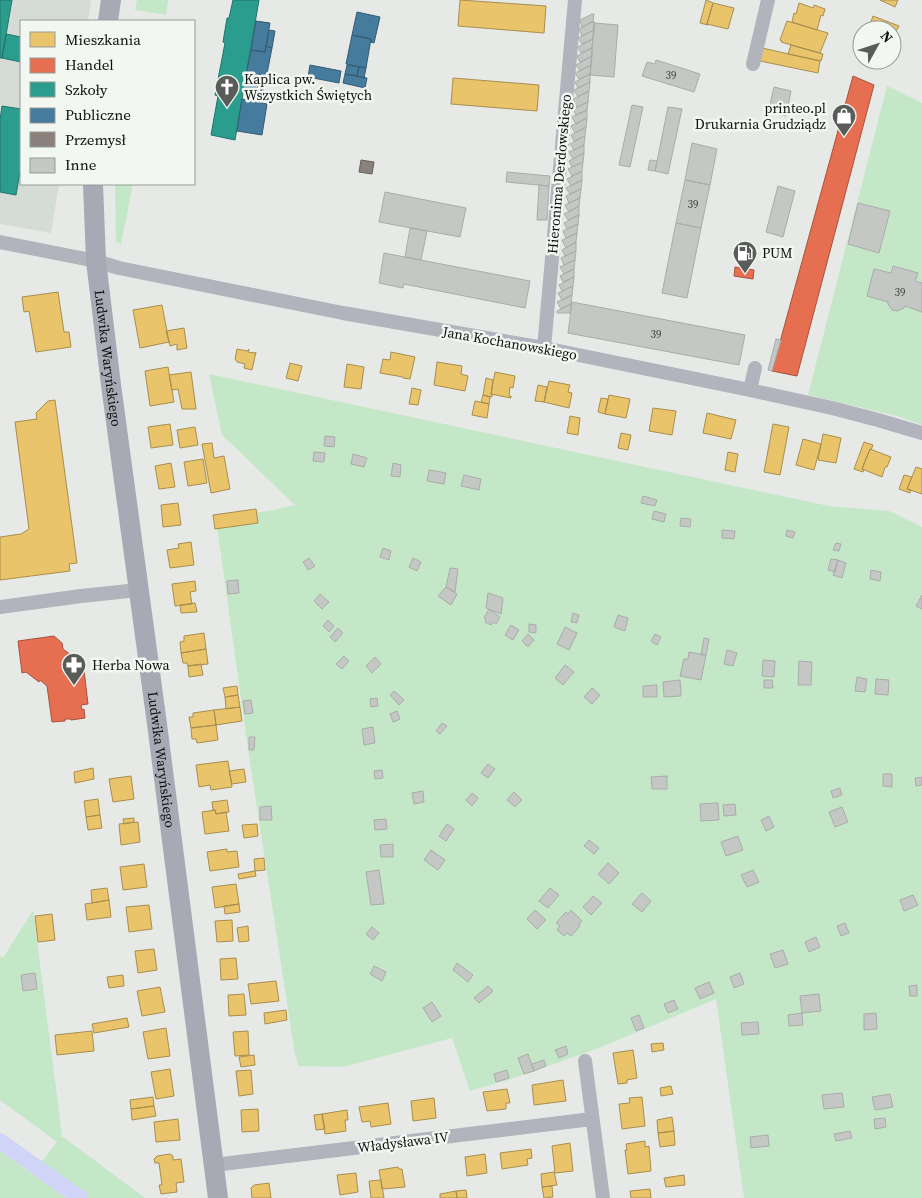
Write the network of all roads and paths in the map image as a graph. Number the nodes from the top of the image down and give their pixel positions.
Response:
1 (111, 0) edge
2 (575, 0) edge
3 (768, 0) edge
4 (108, 20) edge
5 (753, 64) dead end
6 (94, 185) edge
7 (0, 242) edge
8 (96, 261) junction
9 (544, 348) junction
10 (756, 368) dead end
11 (750, 390) junction
12 (922, 433) edge
13 (138, 590) junction
14 (0, 607) edge
15 (585, 1060) dead end
16 (592, 1119) junction
17 (214, 1165) junction
18 (218, 1198) edge
19 (603, 1198) edge

1 - 4 street
2 - 9 street, Hieronima Derdowskiego
3 - 5 street
6 - 8 street, Ludwika Waryńskiego
7 - 8 street, Jana Kochanowskiego
8 - 9 street, Jana Kochanowskiego
8 - 13 street, Ludwika Waryńskiego
9 - 11 street, Jana Kochanowskiego
10 - 11 street
11 - 12 street, Jana Kochanowskiego
13 - 14 street
13 - 17 street, Ludwika Waryńskiego
15 - 16 street
16 - 17 street, Władysława IV
16 - 19 street
17 - 18 street, Ludwika Waryńskiego

